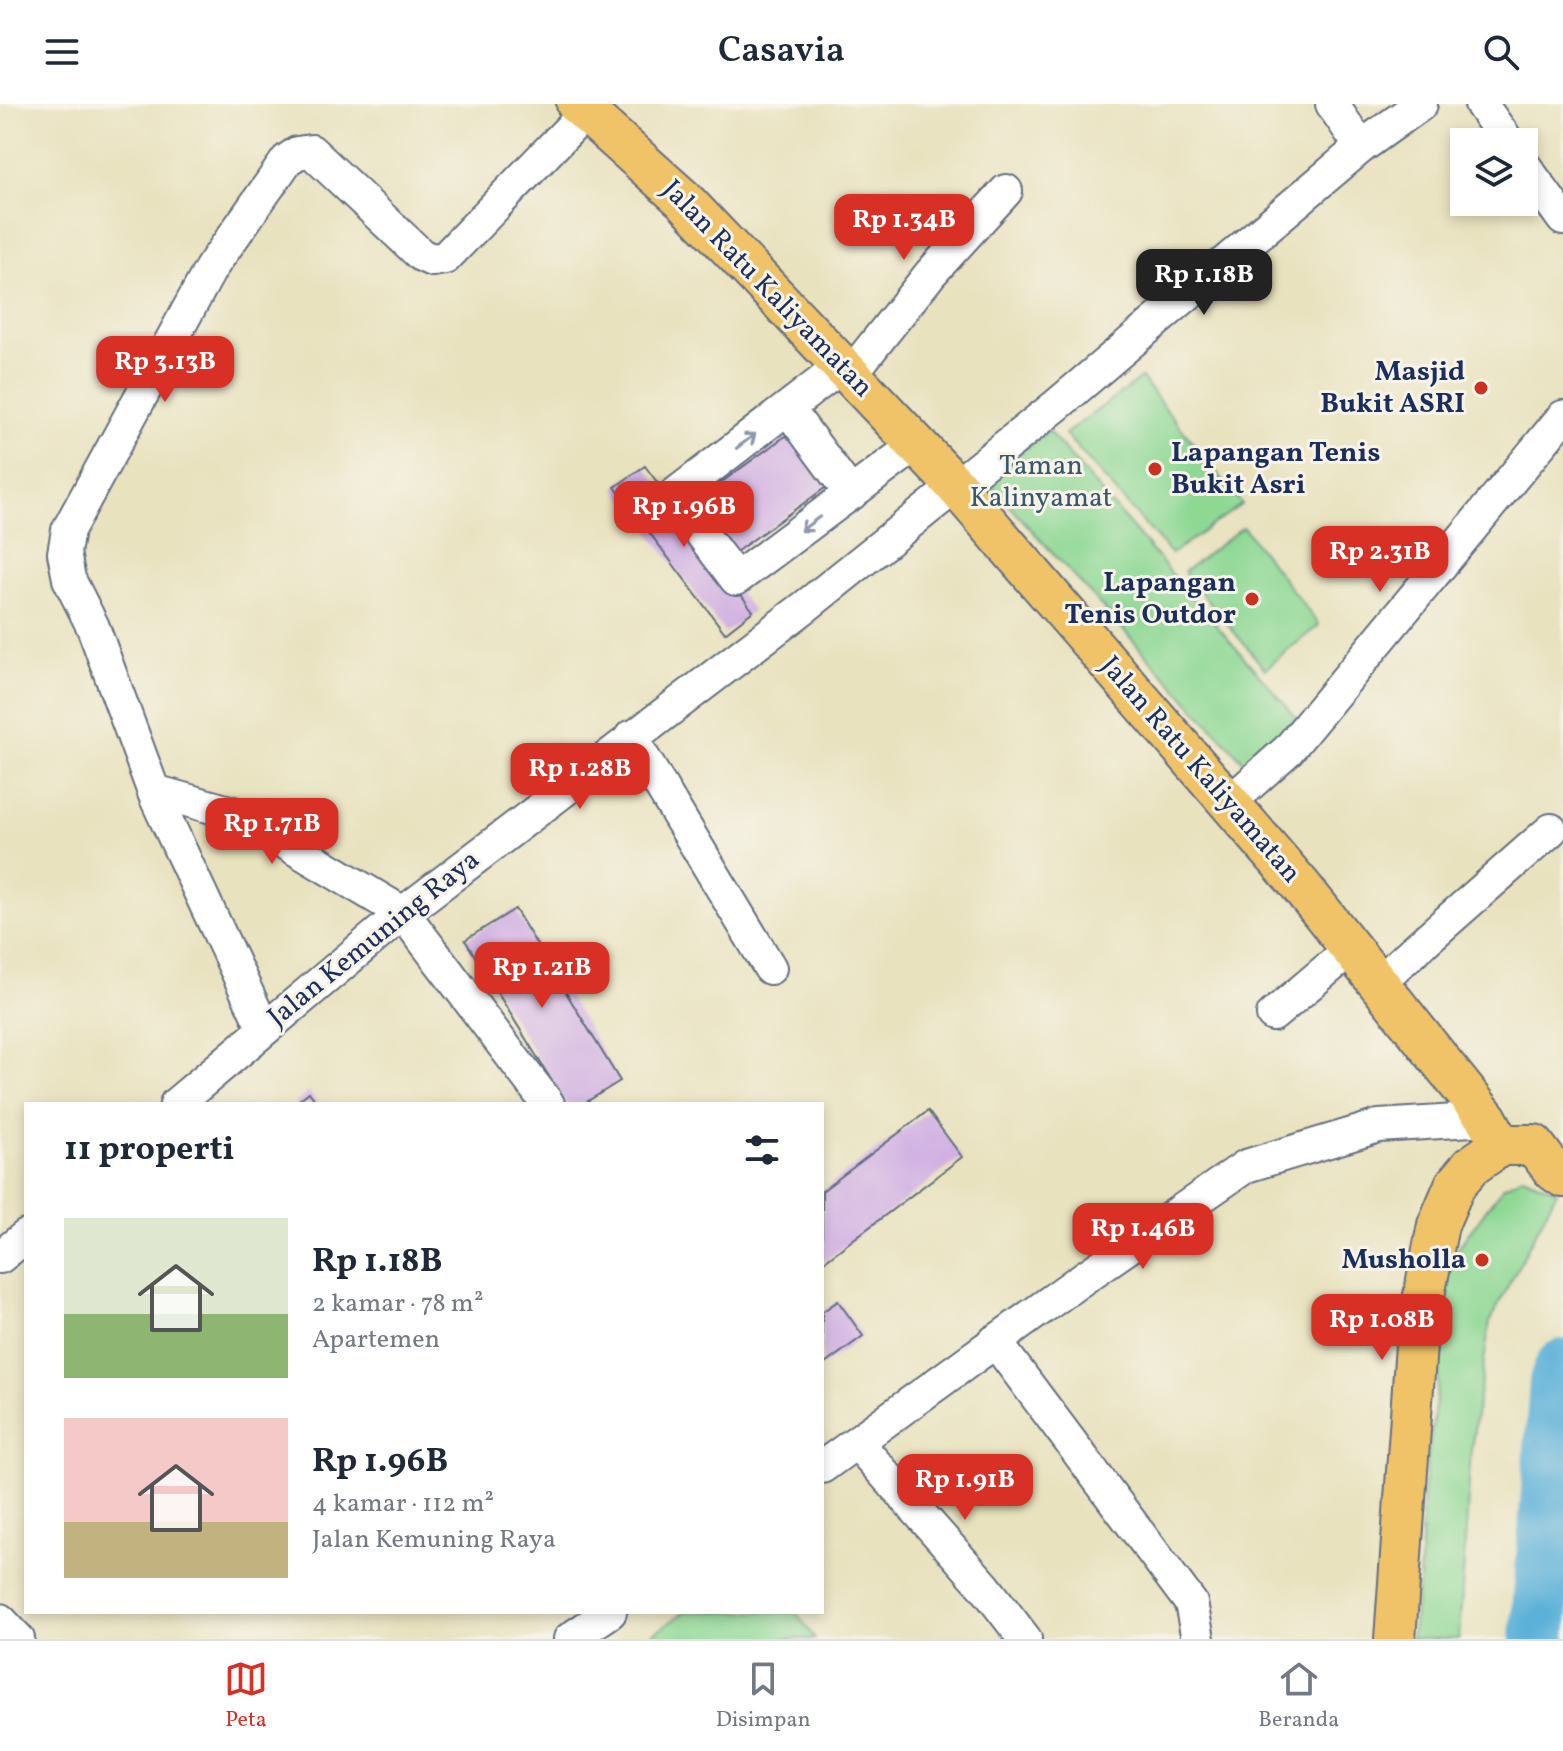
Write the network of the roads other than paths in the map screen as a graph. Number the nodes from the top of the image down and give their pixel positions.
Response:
1 (1332, 104) edge
2 (1421, 104) edge
3 (1481, 104) edge
4 (581, 108) edge
5 (1498, 128) edge
6 (1361, 147) junction
7 (1538, 184) edge
8 (1006, 191) dead end
9 (1563, 219) edge
10 (846, 370) junction
11 (788, 409) junction
12 (1563, 417) edge
13 (917, 444) junction
14 (955, 485) junction
15 (851, 494) junction
16 (631, 737) junction
17 (154, 791) junction
18 (1230, 802) junction
19 (1551, 830) dead end
20 (403, 913) junction
21 (1350, 950) junction
22 (770, 968) dead end
23 (1377, 983) junction
24 (1273, 1015) dead end
25 (263, 1027) junction
26 (178, 1102) edge
27 (546, 1102) edge
28 (1494, 1132) junction
29 (1558, 1173) edge
30 (24, 1238) edge
31 (0, 1257) edge
32 (995, 1341) junction
33 (857, 1443) junction
34 (824, 1466) edge
35 (607, 1614) edge
36 (0, 1620) edge
37 (18, 1639) edge
38 (570, 1639) edge
39 (1025, 1639) edge
40 (1198, 1639) edge
41 (1395, 1639) edge

1 - 6 street
2 - 6 street, Jalan Kemuning Raya
3 - 5 street
4 - 10 main road, Jalan Ratu Kaliyamatan
4 - 17 street
6 - 14 street, Jalan Kemuning Raya
7 - 9 street
8 - 10 street
10 - 11 street
10 - 13 main road, Jalan Ratu Kaliyamatan
11 - 15 street
15 -> 11 street
12 - 18 street
13 - 14 main road, Jalan Ratu Kaliyamatan
13 - 15 street
14 - 16 street, Jalan Kemuning Raya
14 - 18 main road, Jalan Ratu Kaliyamatan
16 - 20 street, Jalan Kemuning Raya
16 - 22 street
17 - 20 street
17 - 25 street
18 - 21 main road, Jalan Ratu Kaliyamatan
19 - 23 street
20 - 25 street, Jalan Kemuning Raya
20 - 27 street
21 - 23 main road, Jalan Ratu Kaliyamatan
21 - 24 street
23 - 28 main road, Jalan Ratu Kaliyamatan
25 - 26 street, Jalan Kemuning Raya
28 - 29 main road
28 - 32 street
28 - 41 main road
30 - 31 street
32 - 33 street
32 - 40 street
33 - 34 street
33 - 39 street
35 - 38 street
36 - 37 street

